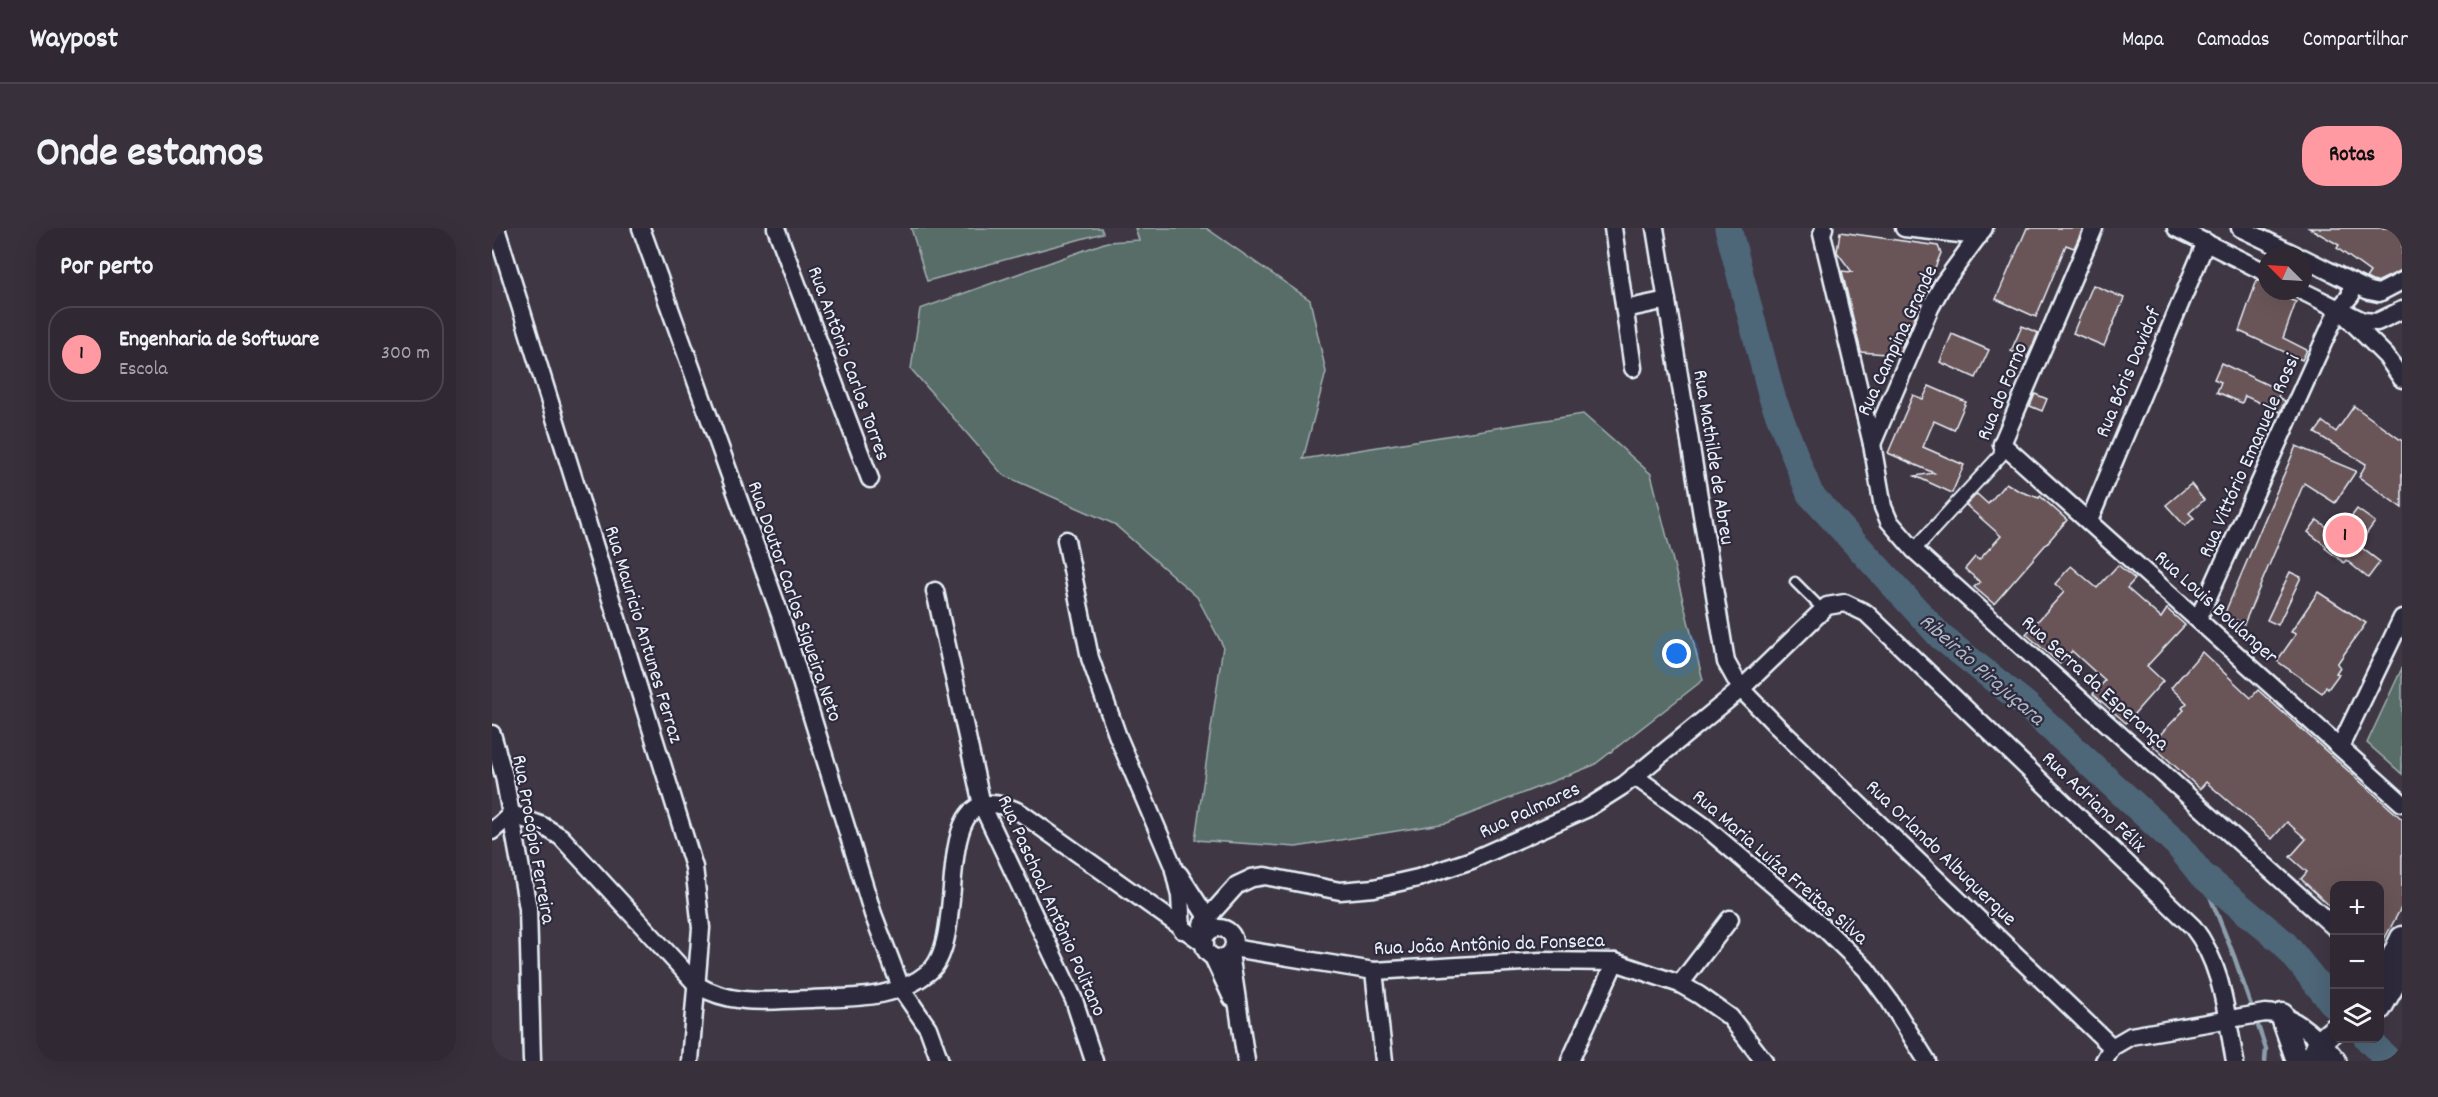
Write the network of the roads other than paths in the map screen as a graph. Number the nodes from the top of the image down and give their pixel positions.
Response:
1 (496, 228) edge
2 (641, 228) edge
3 (776, 228) edge
4 (1613, 228) edge
5 (1655, 228) edge
6 (1904, 228) edge
7 (2094, 228) edge
8 (2176, 228) edge
9 (2241, 228) edge
10 (1821, 230) edge
11 (1981, 232) edge
12 (2206, 242) junction
13 (2278, 246) edge
14 (2312, 262) edge
15 (500, 266) edge
16 (2258, 268) edge
17 (2402, 281) edge
18 (2351, 282) junction
19 (2312, 296) edge
20 (1667, 300) junction
21 (1625, 309) junction
22 (2338, 310) junction
23 (2402, 310) edge
24 (1634, 368) dead end
25 (2402, 379) edge
26 (1872, 444) junction
27 (2002, 444) junction
28 (870, 479) dead end
29 (2089, 521) junction
30 (1066, 540) dead end
31 (1914, 550) junction
32 (1795, 582) dead end
33 (935, 591) dead end
34 (1825, 608) junction
35 (2402, 618) edge
36 (2198, 619) junction
37 (1741, 689) junction
38 (492, 734) edge
39 (2340, 747) junction
40 (1634, 776) junction
41 (2402, 803) edge
42 (982, 805) junction
43 (512, 814) junction
44 (492, 831) edge
45 (1173, 866) junction
46 (1730, 919) dead end
47 (1182, 921) junction
48 (2330, 923) edge
49 (1209, 933) junction
50 (2402, 938) edge
51 (1231, 945) junction
52 (1615, 962) junction
53 (1374, 971) junction
54 (2389, 975) edge
55 (1680, 984) junction
56 (697, 985) junction
57 (902, 990) junction
58 (2384, 992) edge
59 (2230, 1018) junction
60 (2278, 1019) junction
61 (1242, 1021) junction
62 (2329, 1050) edge
63 (2108, 1054) edge
64 (532, 1061) edge
65 (690, 1061) edge
66 (940, 1061) edge
67 (1094, 1061) edge
68 (1246, 1061) edge
69 (1384, 1061) edge
70 (1570, 1061) edge
71 (1763, 1061) edge
72 (1927, 1061) edge
73 (2235, 1061) edge
74 (2298, 1061) edge

1 - 15 street, Rua Mauricio Antunes Ferraz
2 - 57 street, Rua Doutor Carlos Siqueira Neto
3 - 28 street, Rua Antônio Carlos Torres
4 - 21 street
5 - 20 street, Rua Mathilde de Abreu
6 - 11 street
7 - 27 street, Rua do Forno
8 - 12 street
9 - 13 street
10 - 26 street, Rua Serra da Esperança
11 - 26 street, Rua Campina Grande
12 - 16 street
12 - 29 street, Rua Bóris Davidof
14 - 18 street
15 - 56 street, Rua Mauricio Antunes Ferraz
17 - 18 street
18 - 22 street, Rua Vittório Emanuele Rossi
19 - 22 street
20 - 21 street
20 - 37 street, Rua Mathilde de Abreu
21 - 24 street
22 - 23 street
22 - 25 street
22 - 36 street, Rua Vittório Emanuele Rossi
26 - 31 street, Rua Serra da Esperança
27 - 29 street, Rua Louis Boulanger
27 - 31 street, Rua do Forno
29 - 36 street, Rua Louis Boulanger
30 - 45 street
31 - 48 street, Rua Serra da Esperança
32 - 34 lane
33 - 42 street, Rua Paschoal Antônio Politano
34 - 37 street, Rua Palmares
34 - 59 street, Rua Adriano Félix
35 - 39 street
36 - 39 street, Rua Louis Boulanger
37 - 40 street, Rua Palmares
37 - 63 street, Rua Orlando Albuquerque
38 - 43 street, Rua Procópio Ferreira
39 - 41 street, Rua Louis Boulanger
40 - 49 street, Rua Palmares
40 - 72 street, Rua Maria Luíza Freitas Silva
42 - 47 street
42 - 57 street
42 - 67 street, Rua Paschoal Antônio Politano
43 - 44 street
43 - 56 street
43 - 64 street, Rua Procópio Ferreira
45 - 47 street
45 - 49 street
46 - 55 street
47 - 49 street
49 - 51 street, Rua João Antônio da Fonseca
49 - 51 street
49 - 61 street
50 - 54 main road
51 - 53 street, Rua João Antônio da Fonseca
51 - 61 street
52 - 53 street, Rua João Antônio da Fonseca
52 - 55 street, Rua João Antônio da Fonseca
52 - 70 street
53 - 69 street
54 - 58 main road
55 - 71 street, Rua João Antônio da Fonseca
56 - 57 street
56 - 65 street, Rua Mauricio Antunes Ferraz
57 - 66 street, Rua Doutor Carlos Siqueira Neto
59 - 60 street
59 - 63 street
59 - 73 street, Rua Adriano Félix
60 - 62 street
60 - 74 main road
61 - 68 street

